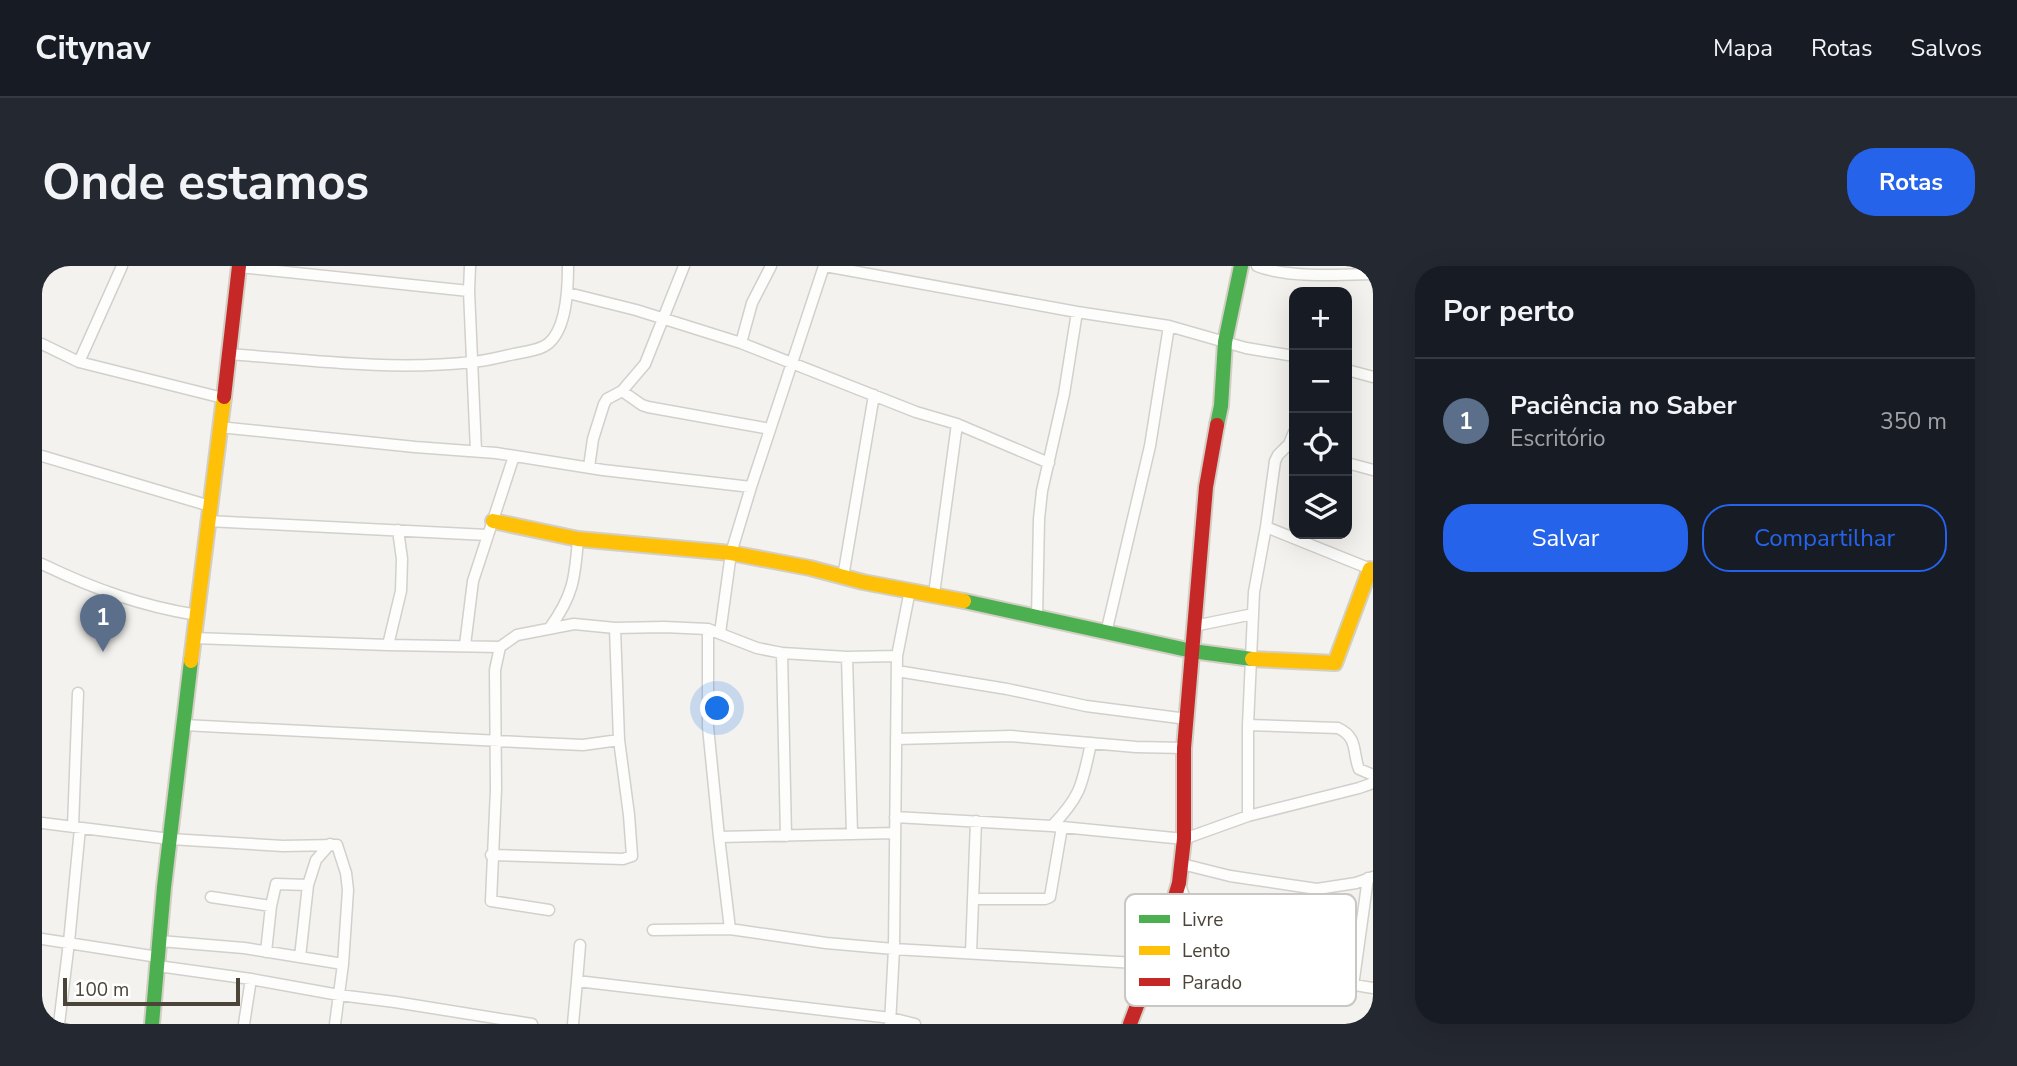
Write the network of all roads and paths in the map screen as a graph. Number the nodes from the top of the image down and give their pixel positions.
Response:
1 (122, 266) edge
2 (470, 266) edge
3 (568, 266) edge
4 (684, 266) edge
5 (771, 266) edge
6 (825, 266) edge
7 (1241, 266) edge
8 (1257, 266) edge
9 (239, 267) edge
10 (1354, 270) edge
11 (1373, 274) edge
12 (469, 291) junction
13 (568, 293) junction
14 (1077, 313) junction
15 (662, 319) junction
16 (1169, 326) junction
17 (1225, 342) junction
18 (42, 344) edge
19 (741, 344) junction
20 (230, 354) junction
21 (1289, 355) edge
22 (79, 362) junction
23 (473, 362) junction
24 (792, 363) junction
25 (1352, 371) edge
26 (1373, 377) edge
27 (622, 391) junction
28 (874, 395) junction
29 (223, 398) junction
30 (957, 424) junction
31 (219, 427) junction
32 (770, 429) junction
33 (1289, 447) edge
34 (476, 452) junction
35 (42, 456) edge
36 (514, 456) junction
37 (1049, 463) junction
38 (1352, 465) edge
39 (589, 467) junction
40 (1373, 471) edge
41 (751, 487) junction
42 (210, 506) junction
43 (492, 521) junction
44 (208, 522) junction
45 (1266, 527) junction
46 (398, 530) junction
47 (487, 535) junction
48 (578, 539) junction
49 (731, 553) junction
50 (42, 564) edge
51 (1371, 569) edge
52 (843, 577) junction
53 (910, 590) junction
54 (934, 594) junction
55 (1253, 614) junction
56 (197, 615) junction
57 (1037, 618) junction
58 (1194, 625) junction
59 (615, 628) junction
60 (708, 629) junction
61 (548, 630) junction
62 (720, 633) junction
63 (1106, 633) junction
64 (194, 638) junction
65 (388, 645) junction
66 (465, 645) junction
67 (500, 646) junction
68 (1192, 651) junction
69 (782, 653) junction
70 (897, 656) junction
71 (848, 657) junction
72 (1250, 659) junction
73 (897, 671) junction
74 (78, 693) dead end
75 (1187, 719) junction
76 (184, 725) junction
77 (1248, 725) junction
78 (896, 739) junction
79 (619, 740) junction
80 (495, 741) junction
81 (1091, 743) junction
82 (1184, 748) junction
83 (1373, 775) edge
84 (1373, 783) edge
85 (1248, 816) junction
86 (895, 817) junction
87 (976, 821) junction
88 (42, 823) edge
89 (1057, 826) junction
90 (77, 827) junction
91 (895, 833) junction
92 (852, 835) junction
93 (786, 836) junction
94 (719, 837) junction
95 (170, 839) junction
96 (1184, 839) junction
97 (330, 844) junction
98 (491, 855) junction
99 (1182, 864) junction
100 (1370, 878) edge
101 (1179, 883) junction
102 (308, 885) junction
103 (1176, 894) edge
104 (1184, 894) edge
105 (211, 897) dead end
106 (974, 899) junction
107 (271, 905) junction
108 (549, 910) dead end
109 (730, 929) junction
110 (653, 930) dead end
111 (42, 939) edge
112 (160, 941) junction
113 (69, 942) junction
114 (580, 945) dead end
115 (894, 949) junction
116 (266, 952) junction
117 (971, 953) junction
118 (300, 957) junction
119 (158, 961) junction
120 (1125, 962) edge
121 (343, 964) junction
122 (1356, 967) edge
123 (251, 979) junction
124 (577, 981) junction
125 (339, 995) junction
126 (1137, 1006) edge
127 (891, 1021) edge
128 (59, 1024) edge
129 (152, 1024) edge
130 (244, 1024) edge
131 (335, 1024) edge
132 (532, 1024) edge
133 (573, 1024) edge
134 (915, 1024) edge
135 (1130, 1024) edge

1 - 22 street
2 - 12 street
3 - 13 street
4 - 15 street
5 - 19 street
6 - 14 street
6 - 24 street
7 - 17 street
8 - 10 street
9 - 12 street
9 - 20 street
10 - 11 street
12 - 23 street
13 - 15 street
13 - 23 street
14 - 16 street
14 - 37 street
15 - 19 street
15 - 27 street
16 - 17 street
16 - 63 street
17 - 21 street
17 - 58 street
18 - 22 street
19 - 24 street
20 - 23 street
20 - 29 street
22 - 29 street
23 - 34 street
24 - 28 street
24 - 32 street
25 - 26 street
27 - 32 street
27 - 39 street
28 - 30 street
28 - 52 street
29 - 31 street
30 - 37 street
30 - 54 street
31 - 34 street
31 - 42 street
32 - 41 street
33 - 45 street
34 - 36 street
35 - 42 street
36 - 39 street
36 - 43 street
37 - 57 street
38 - 40 street
39 - 41 street
41 - 49 street
42 - 44 street
43 - 47 street
43 - 48 street
44 - 46 street
44 - 56 street
45 - 51 street
45 - 55 street
46 - 47 street
46 - 65 street
47 - 66 street
48 - 49 street
48 - 61 street
49 - 52 street
49 - 62 street
50 - 56 street
51 - 72 street
52 - 53 street
53 - 54 street
53 - 70 street
54 - 57 street
55 - 58 street
55 - 72 street
56 - 64 street
57 - 63 street
58 - 68 street
59 - 60 street
59 - 61 street
59 - 79 street
60 - 62 street
60 - 94 street
61 - 67 street
62 - 69 street
63 - 68 street
64 - 65 street
64 - 76 street
65 - 66 street
66 - 67 street
67 - 80 street
68 - 72 street
68 - 75 street
69 - 71 street
69 - 93 street
70 - 71 street
70 - 73 street
71 - 92 street
72 - 77 street
73 - 75 street
73 - 78 street
74 - 90 street
75 - 82 street
76 - 80 street
76 - 95 street
77 - 83 street
77 - 85 street
78 - 81 street
78 - 86 street
79 - 80 street
79 - 98 street
80 - 98 street
81 - 82 street
81 - 89 street
82 - 96 street
84 - 85 street
85 - 96 street
86 - 87 street
86 - 91 street
87 - 89 street
87 - 106 street
88 - 90 street
89 - 96 street
89 - 106 street
90 - 95 street
90 - 113 street
91 - 92 street
91 - 115 street
92 - 93 street
93 - 94 street
94 - 109 street
95 - 97 street
95 - 112 street
96 - 99 street
97 - 102 street
97 - 121 street
98 - 108 street
99 - 100 street
99 - 101 street
100 - 122 street
101 - 103 street
101 - 104 street
102 - 107 street
102 - 118 street
105 - 107 street
106 - 117 street
107 - 116 street
109 - 110 street
109 - 115 street
111 - 113 street
112 - 116 street
112 - 119 street
113 - 119 street
113 - 128 street
114 - 124 street
115 - 117 street
115 - 127 street
116 - 118 street
117 - 120 street
118 - 121 street
119 - 123 street
119 - 129 street
121 - 125 street
123 - 125 street
123 - 130 street
124 - 127 street
124 - 133 street
125 - 131 street
125 - 132 street
126 - 135 street
127 - 134 street

